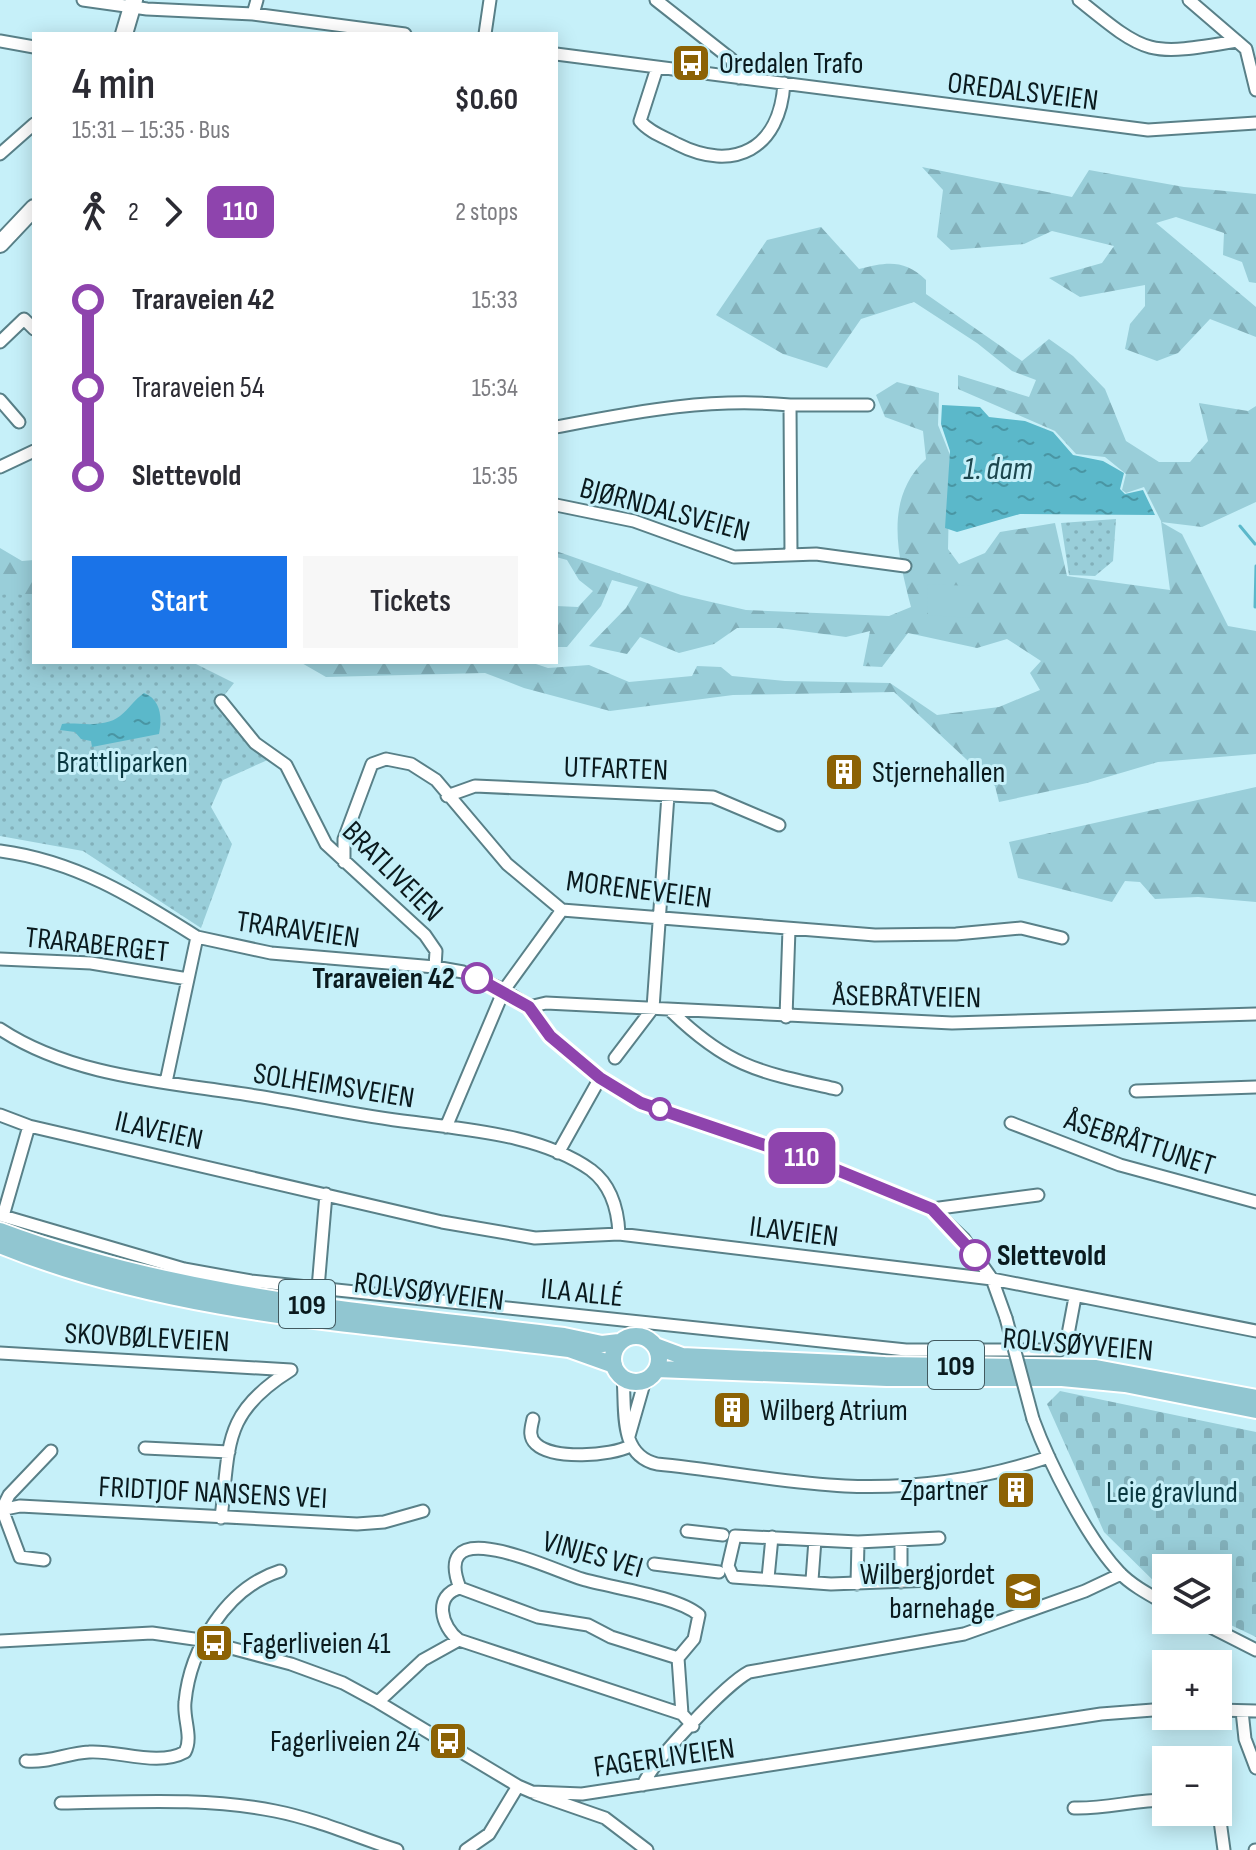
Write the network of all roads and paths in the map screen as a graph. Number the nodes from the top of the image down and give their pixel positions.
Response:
1 (83, 0) edge
2 (257, 0) edge
3 (490, 0) edge
4 (656, 0) edge
5 (1079, 0) edge
6 (1189, 0) edge
7 (133, 4) edge
8 (253, 14) junction
9 (125, 32) edge
10 (390, 32) edge
11 (485, 32) edge
12 (0, 41) edge
13 (1237, 41) junction
14 (32, 47) edge
15 (558, 54) edge
16 (657, 68) junction
17 (739, 78) junction
18 (784, 83) junction
19 (1256, 90) edge
20 (1256, 123) edge
21 (32, 126) edge
22 (0, 154) edge
23 (32, 210) edge
24 (1, 242) edge
25 (32, 327) edge
26 (0, 342) edge
27 (0, 400) edge
28 (790, 405) junction
29 (868, 405) dead end
30 (19, 422) dead end
31 (558, 427) edge
32 (32, 452) edge
33 (0, 467) edge
34 (558, 505) edge
35 (791, 554) junction
36 (905, 566) dead end
37 (221, 701) dead end
38 (668, 795) junction
39 (447, 796) junction
40 (779, 825) dead end
41 (0, 851) edge
42 (344, 862) junction
43 (562, 910) junction
44 (659, 918) junction
45 (789, 929) junction
46 (197, 937) junction
47 (1062, 938) dead end
48 (0, 959) edge
49 (435, 967) junction
50 (188, 979) junction
51 (504, 990) junction
52 (558, 1004) junction
53 (529, 1007) junction
54 (653, 1008) junction
55 (672, 1012) junction
56 (1256, 1014) edge
57 (786, 1017) junction
58 (539, 1021) junction
59 (0, 1029) edge
60 (615, 1058) dead end
61 (600, 1078) junction
62 (166, 1082) junction
63 (1256, 1087) edge
64 (836, 1089) dead end
65 (1136, 1091) dead end
66 (0, 1115) edge
67 (1011, 1123) dead end
68 (29, 1126) junction
69 (446, 1127) junction
70 (558, 1153) junction
71 (326, 1194) junction
72 (1038, 1195) dead end
73 (1256, 1202) edge
74 (932, 1209) junction
75 (0, 1231) edge
76 (619, 1234) junction
77 (0, 1245) edge
78 (992, 1279) junction
79 (318, 1288) junction
80 (1075, 1297) junction
81 (1256, 1331) edge
82 (619, 1342) junction
83 (655, 1346) junction
84 (0, 1353) edge
85 (618, 1371) junction
86 (651, 1374) junction
87 (1256, 1398) edge
88 (1256, 1410) edge
89 (533, 1419) dead end
90 (630, 1441) junction
91 (145, 1448) dead end
92 (51, 1451) dead end
93 (229, 1452) junction
94 (1049, 1457) junction
95 (1, 1510) edge
96 (423, 1511) dead end
97 (221, 1518) junction
98 (687, 1531) dead end
99 (723, 1535) dead end
100 (772, 1537) junction
101 (939, 1538) dead end
102 (815, 1540) junction
103 (901, 1541) junction
104 (858, 1542) junction
105 (44, 1560) dead end
106 (654, 1564) dead end
107 (280, 1571) dead end
108 (719, 1572) dead end
109 (1121, 1574) junction
110 (768, 1578) junction
111 (812, 1580) junction
112 (933, 1580) dead end
113 (901, 1582) junction
114 (857, 1584) junction
115 (460, 1588) junction
116 (1152, 1595) edge
117 (1225, 1634) edge
118 (201, 1640) junction
119 (459, 1640) junction
120 (0, 1641) edge
121 (1256, 1650) edge
122 (678, 1658) junction
123 (378, 1702) junction
124 (1152, 1710) edge
125 (1232, 1711) edge
126 (1242, 1711) junction
127 (1256, 1711) edge
128 (682, 1714) junction
129 (693, 1726) junction
130 (26, 1761) dead end
131 (1256, 1768) edge
132 (643, 1785) junction
133 (518, 1786) junction
134 (532, 1792) junction
135 (1152, 1800) edge
136 (61, 1803) dead end
137 (1074, 1808) dead end
138 (1223, 1826) edge
139 (397, 1850) edge
140 (466, 1850) edge
141 (647, 1850) edge
142 (1224, 1850) edge

1 - 7 street
2 - 8 street
3 - 11 street
4 - 17 street
5 - 13 street
6 - 13 street
7 - 8 street
7 - 9 street
8 - 10 street
12 - 14 street
13 - 19 street
15 - 16 street, OREDALSVEIEN
16 - 17 street, OREDALSVEIEN
16 - 18 street
17 - 18 street, OREDALSVEIEN
18 - 20 street, OREDALSVEIEN
21 - 22 street
23 - 24 street
25 - 26 street
27 - 30 street
28 - 29 street
28 - 31 street
28 - 35 street
32 - 33 street
34 - 35 street, BJØRNDALSVEIEN
35 - 36 street, BJØRNDALSVEIEN
37 - 42 street, BRATLIVEIEN
38 - 39 street, UTFARTEN
38 - 40 street, UTFARTEN
38 - 44 street
39 - 42 street, MORENEVEIEN
39 - 43 street, MORENEVEIEN
41 - 46 street, TRARAVEIEN
42 - 49 street, BRATLIVEIEN
43 - 44 street, MORENEVEIEN
43 - 51 street
44 - 45 street, MORENEVEIEN
44 - 54 street
45 - 47 street, MORENEVEIEN
45 - 57 street
46 - 49 street, TRARAVEIEN
46 - 50 street
48 - 50 street, TRARABERGET
49 - 51 street, TRARAVEIEN
50 - 62 street
51 - 53 street, TRARAVEIEN
51 - 69 street
52 - 53 street, ÅSEBRÅTVEIEN
52 - 54 street, ÅSEBRÅTVEIEN
52 - 58 street
53 - 58 street, TRARAVEIEN
54 - 55 street, ÅSEBRÅTVEIEN
54 - 60 street
55 - 57 street, ÅSEBRÅTVEIEN
55 - 64 street
56 - 57 street, ÅSEBRÅTVEIEN
58 - 61 street, TRARAVEIEN
59 - 62 street, SOLHEIMSVEIEN
61 - 70 street
61 - 74 street, TRARAVEIEN
62 - 69 street, SOLHEIMSVEIEN
63 - 65 street, ÅSEBRÅTTUNET
66 - 68 street, ILAVEIEN
67 - 73 street, ÅSEBRÅTTUNET
68 - 71 street, ILAVEIEN
68 - 79 street, ILA ALLÉ
69 - 70 street, SOLHEIMSVEIEN
70 - 76 street, SOLHEIMSVEIEN
71 - 76 street, ILAVEIEN
71 - 79 street
72 - 74 street
74 - 78 street, TRARAVEIEN
75 - 82 main road, ROLVSØYVEIEN / 109
76 - 78 street, ILAVEIEN
77 - 85 main road, ROLVSØYVEIEN / 109
78 - 80 street, ILAVEIEN
78 - 94 street, TRARAVEIEN, bridge
79 - 80 street, ILA ALLÉ
80 - 81 street, ILAVEIEN
82 - 83 main road, 109
82 - 85 main road
83 - 86 main road
83 - 87 main road, ROLVSØYVEIEN / 109
84 - 93 street, SKOVBØLEVEIEN
85 - 86 main road, 109
85 - 90 street
86 - 88 main road, ROLVSØYVEIEN / 109
86 - 90 street
89 - 90 street
90 - 94 street
91 - 93 street
92 - 95 street
93 - 97 street
94 - 109 street, TRARAVEIEN
95 - 97 street, FRIDTJOF NANSENS VEI
95 - 105 street
96 - 97 street, FRIDTJOF NANSENS VEI
98 - 99 street
100 - 102 street
100 - 110 street
100 - 110 street
101 - 103 street
102 - 104 street
102 - 111 street
103 - 104 street
103 - 113 street
104 - 114 street
106 - 108 street
107 - 118 street
109 - 116 street
109 - 129 street
110 - 111 street
111 - 114 street
112 - 113 street
113 - 114 street
115 - 119 street, VINJES VEI
115 - 122 street
115 - 122 street, VINJES VEI
117 - 121 street
118 - 120 street, FAGERLIVEIEN
118 - 123 street, FAGERLIVEIEN
118 - 130 street
119 - 123 street
119 - 128 street
122 - 128 street
123 - 133 street, FAGERLIVEIEN
124 - 132 street, FAGERLIVEIEN
125 - 126 street
126 - 127 street
126 - 131 street
128 - 129 street
129 - 132 street
132 - 134 street, FAGERLIVEIEN
133 - 134 street, FAGERLIVEIEN
133 - 140 street
134 - 141 street
135 - 137 street
136 - 139 street
138 - 142 street

